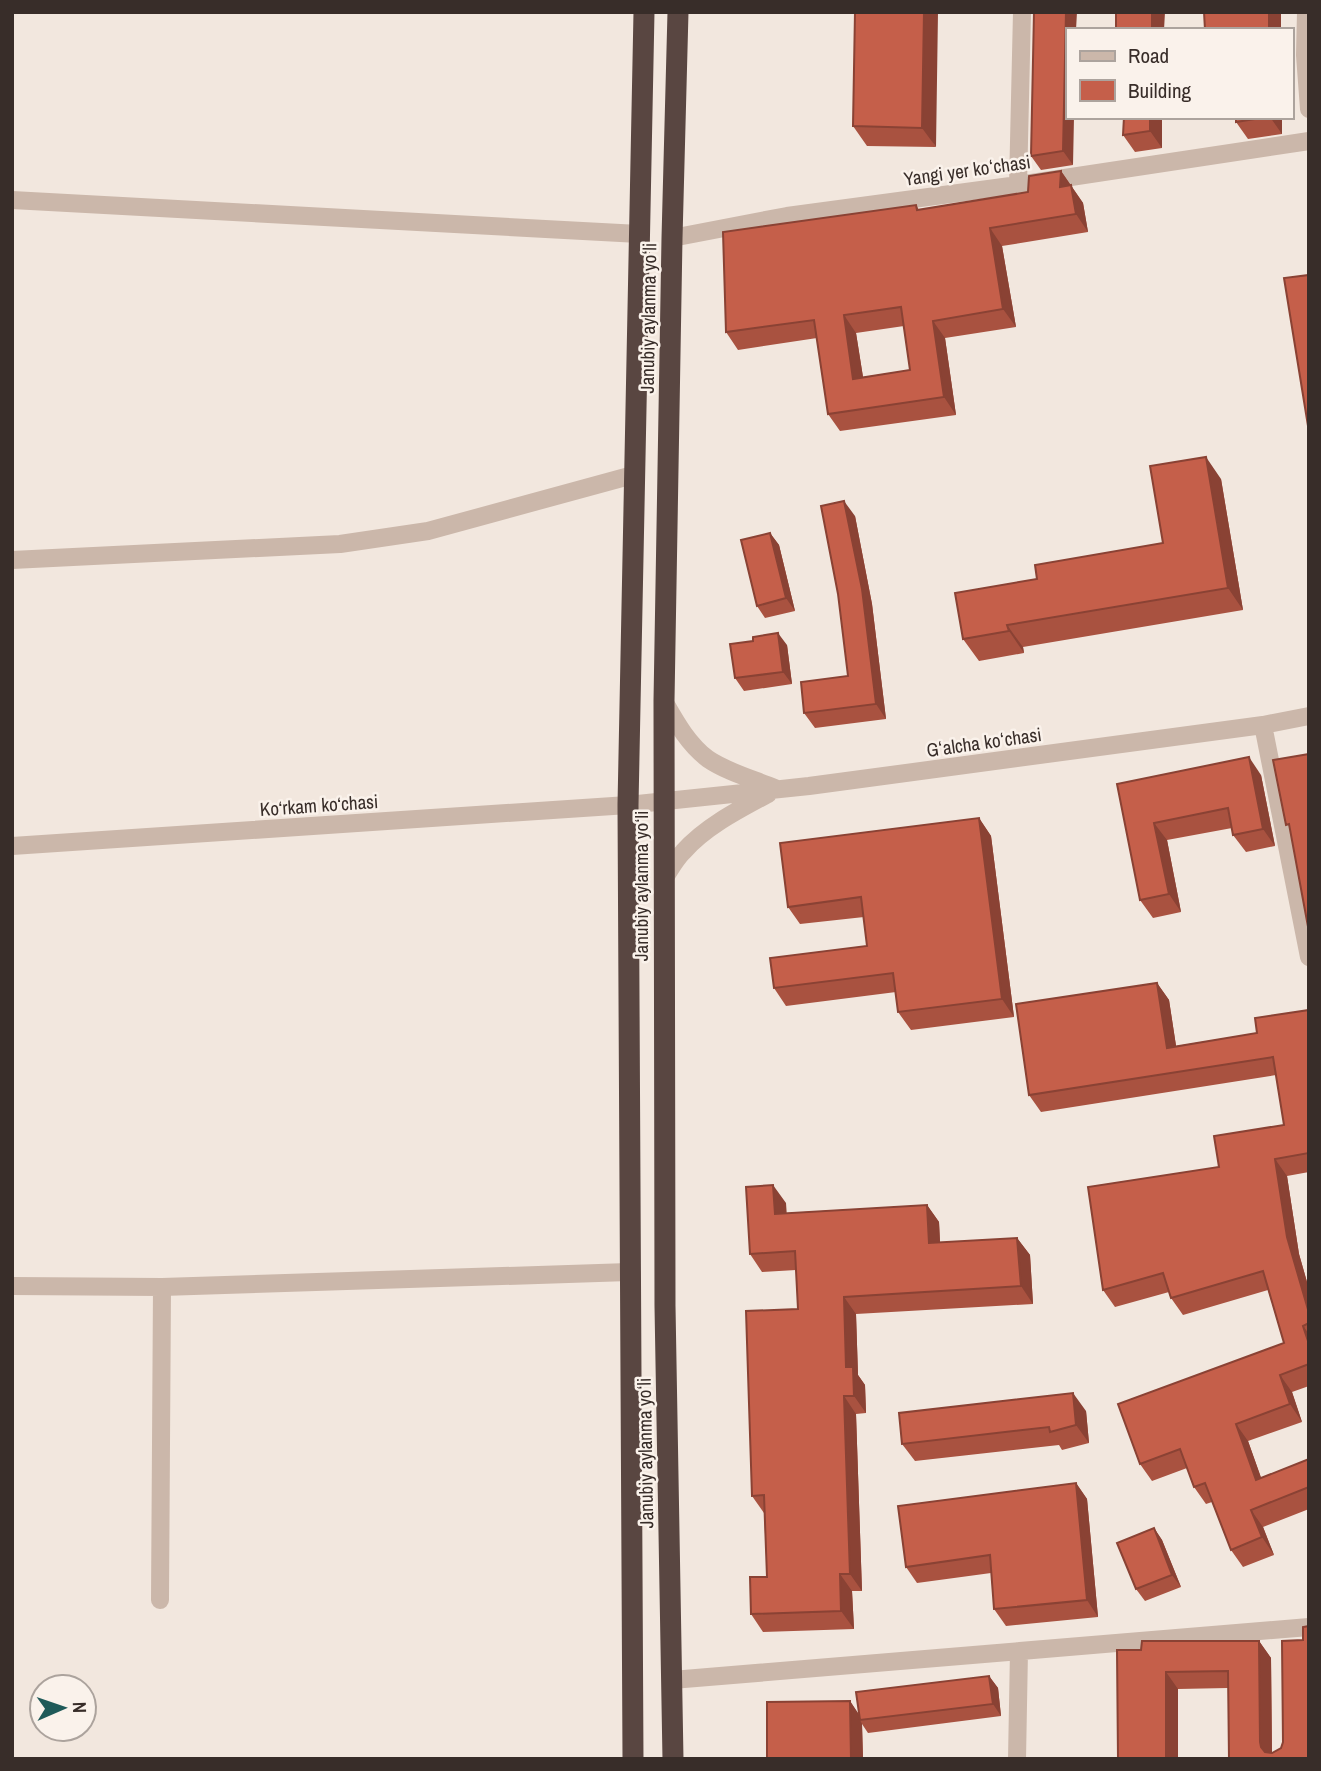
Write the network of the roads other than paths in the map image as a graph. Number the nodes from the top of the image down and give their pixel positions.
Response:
1 (644, 12) edge
2 (678, 12) edge
3 (1022, 12) edge
4 (1306, 12) edge
5 (1309, 109) edge
6 (1309, 141) edge
7 (1018, 185) junction
8 (12, 200) edge
9 (639, 234) junction
10 (672, 238) junction
11 (634, 475) junction
12 (12, 560) edge
13 (664, 701) junction
14 (1309, 716) edge
15 (1263, 725) junction
16 (778, 790) junction
17 (664, 802) junction
18 (628, 806) junction
19 (12, 846) edge
20 (664, 879) junction
21 (1309, 957) edge
22 (629, 1272) junction
23 (12, 1286) edge
24 (162, 1287) junction
25 (160, 1601) dead end
26 (1309, 1626) edge
27 (1019, 1651) junction
28 (673, 1680) junction
29 (633, 1759) edge
30 (673, 1759) edge
31 (1017, 1759) edge

1 - 9 highway, Janubiy aylanma yoʻli
2 - 10 highway, Janubiy aylanma yoʻli
3 - 7 street
4 - 5 street
6 - 7 street, Yangi yer koʻchasi
7 - 10 street, Yangi yer koʻchasi
8 - 9 street
9 - 11 highway, Janubiy aylanma yoʻli
10 - 13 highway, Janubiy aylanma yoʻli
11 - 12 street
11 - 18 highway, Janubiy aylanma yoʻli
13 - 16 street
13 - 17 highway, Janubiy aylanma yoʻli
14 - 15 street, Gʻalcha koʻchasi
15 - 16 street, Gʻalcha koʻchasi
15 - 21 street
16 - 17 street, Gʻalcha koʻchasi
16 - 20 street
17 - 18 street, Ko‘rkam ko‘chasi
17 - 20 highway, Janubiy aylanma yoʻli
18 - 19 street, Ko‘rkam ko‘chasi
18 - 22 highway, Janubiy aylanma yoʻli
20 - 28 highway, Janubiy aylanma yoʻli
22 - 24 street
22 - 29 highway, Janubiy aylanma yoʻli
23 - 24 street
24 - 25 street
26 - 27 street
27 - 28 street
27 - 31 street
28 - 30 highway, Janubiy aylanma yoʻli

